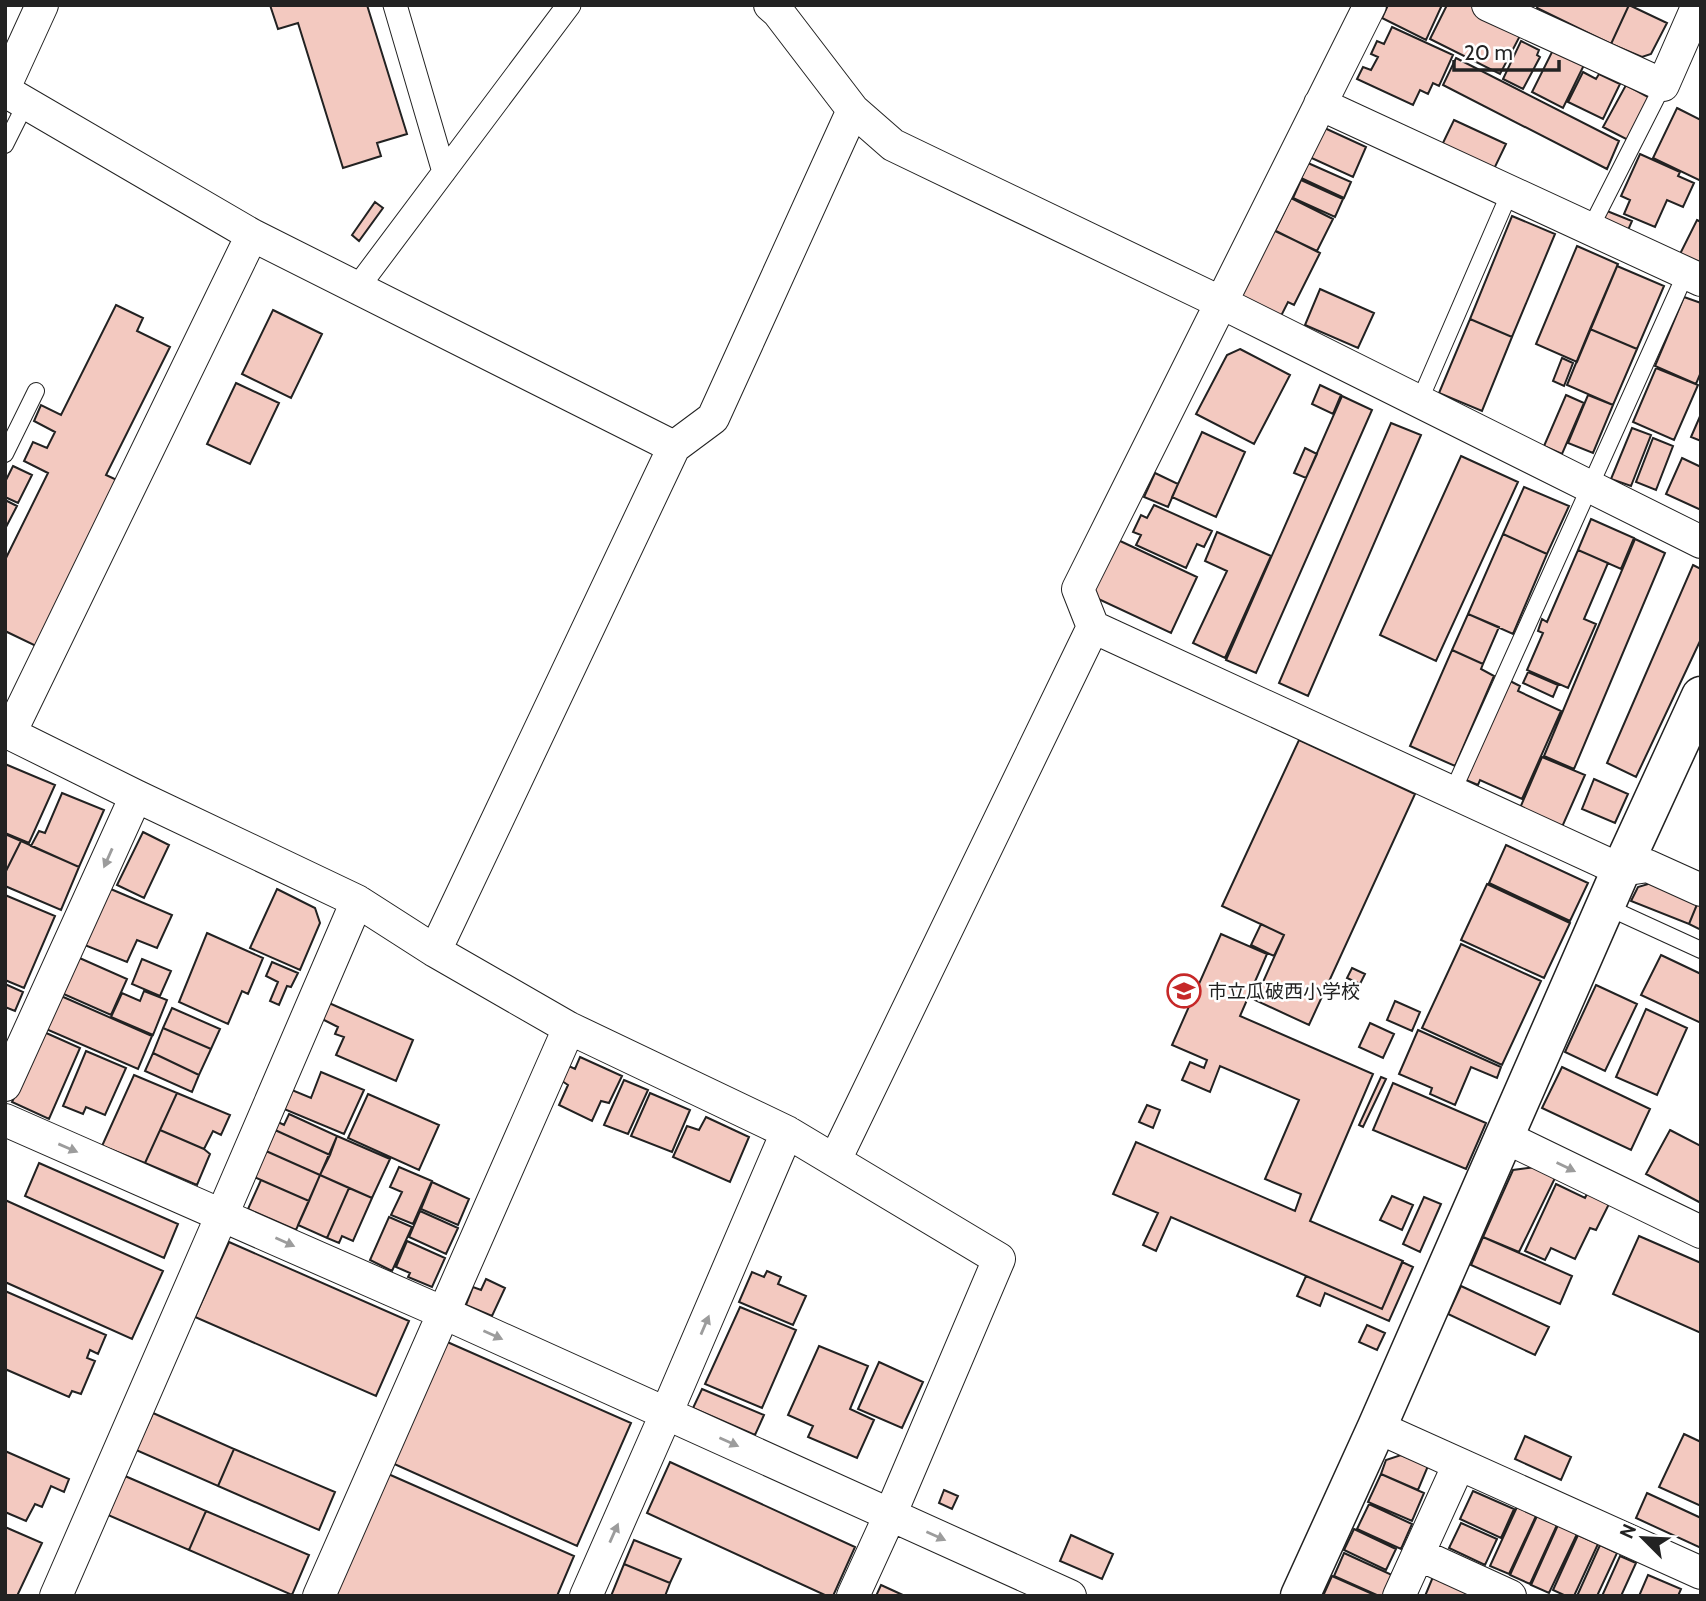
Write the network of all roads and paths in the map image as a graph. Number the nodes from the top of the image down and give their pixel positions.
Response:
1 (43, 5) edge
2 (396, 5) edge
3 (569, 5) edge
4 (770, 5) edge
5 (1370, 5) edge
6 (1488, 5) edge
7 (1698, 5) edge
8 (1663, 85) junction
9 (12, 93) edge
10 (1320, 104) junction
11 (853, 110) junction
12 (5, 145) edge
13 (444, 172) junction
14 (1510, 192) junction
15 (1590, 229) junction
16 (252, 235) junction
17 (1693, 277) edge
18 (358, 288) junction
19 (1222, 303) junction
20 (36, 391) dead end
21 (1419, 402) junction
22 (7, 444) edge
23 (674, 447) junction
24 (1590, 487) junction
25 (1701, 542) edge
26 (1093, 628) junction
27 (1701, 696) edge
28 (8, 732) edge
29 (1452, 793) junction
30 (136, 796) junction
31 (1620, 870) junction
32 (1701, 890) edge
33 (357, 901) junction
34 (1605, 906) junction
35 (1701, 950) edge
36 (435, 951) junction
37 (569, 1028) junction
38 (5, 1085) edge
39 (5, 1120) edge
40 (787, 1132) junction
41 (1505, 1137) junction
42 (835, 1160) junction
43 (222, 1215) junction
44 (1701, 1232) edge
45 (444, 1313) junction
46 (667, 1414) junction
47 (1377, 1427) junction
48 (1459, 1464) junction
49 (890, 1515) junction
50 (1418, 1554) junction
51 (1701, 1573) edge
52 (55, 1596) edge
53 (319, 1596) edge
54 (586, 1596) edge
55 (853, 1596) edge
56 (1070, 1596) edge
57 (1300, 1596) edge
58 (1399, 1596) edge
59 (1510, 1596) edge

1 - 9 street
2 - 13 street
3 - 13 street
4 - 11 street
5 - 10 street
6 - 8 street
7 - 8 street
8 - 15 lane
9 - 12 lane
9 - 16 street
10 - 14 street
10 - 19 street
11 - 19 street
11 - 23 street
13 - 18 street
14 - 15 street
14 - 21 lane
15 - 17 street
16 - 18 street
16 - 28 street
17 - 24 lane
18 - 23 street
19 - 21 street
19 - 26 street
20 - 22 lane
21 - 24 street
23 - 36 street
24 - 25 street
24 - 29 lane
26 - 29 street
26 - 42 street
27 - 31 street
28 - 30 street
29 - 31 street
30 - 33 street
30 -> 38 street
31 - 32 street
31 - 34 street
33 - 36 street
33 - 43 street
34 - 35 lane
34 - 41 street
36 - 37 street
37 - 40 street
37 - 45 street
39 -> 43 street
40 - 42 street
46 -> 40 street
41 -> 44 street
41 - 47 street
42 - 49 street
43 -> 45 street
43 - 52 street
45 -> 46 street
45 - 53 street
46 -> 49 street
54 -> 46 street
47 - 48 street
47 - 57 street
48 - 50 street
48 - 51 street
49 - 55 street
49 -> 56 street
50 - 58 street
50 - 59 street

